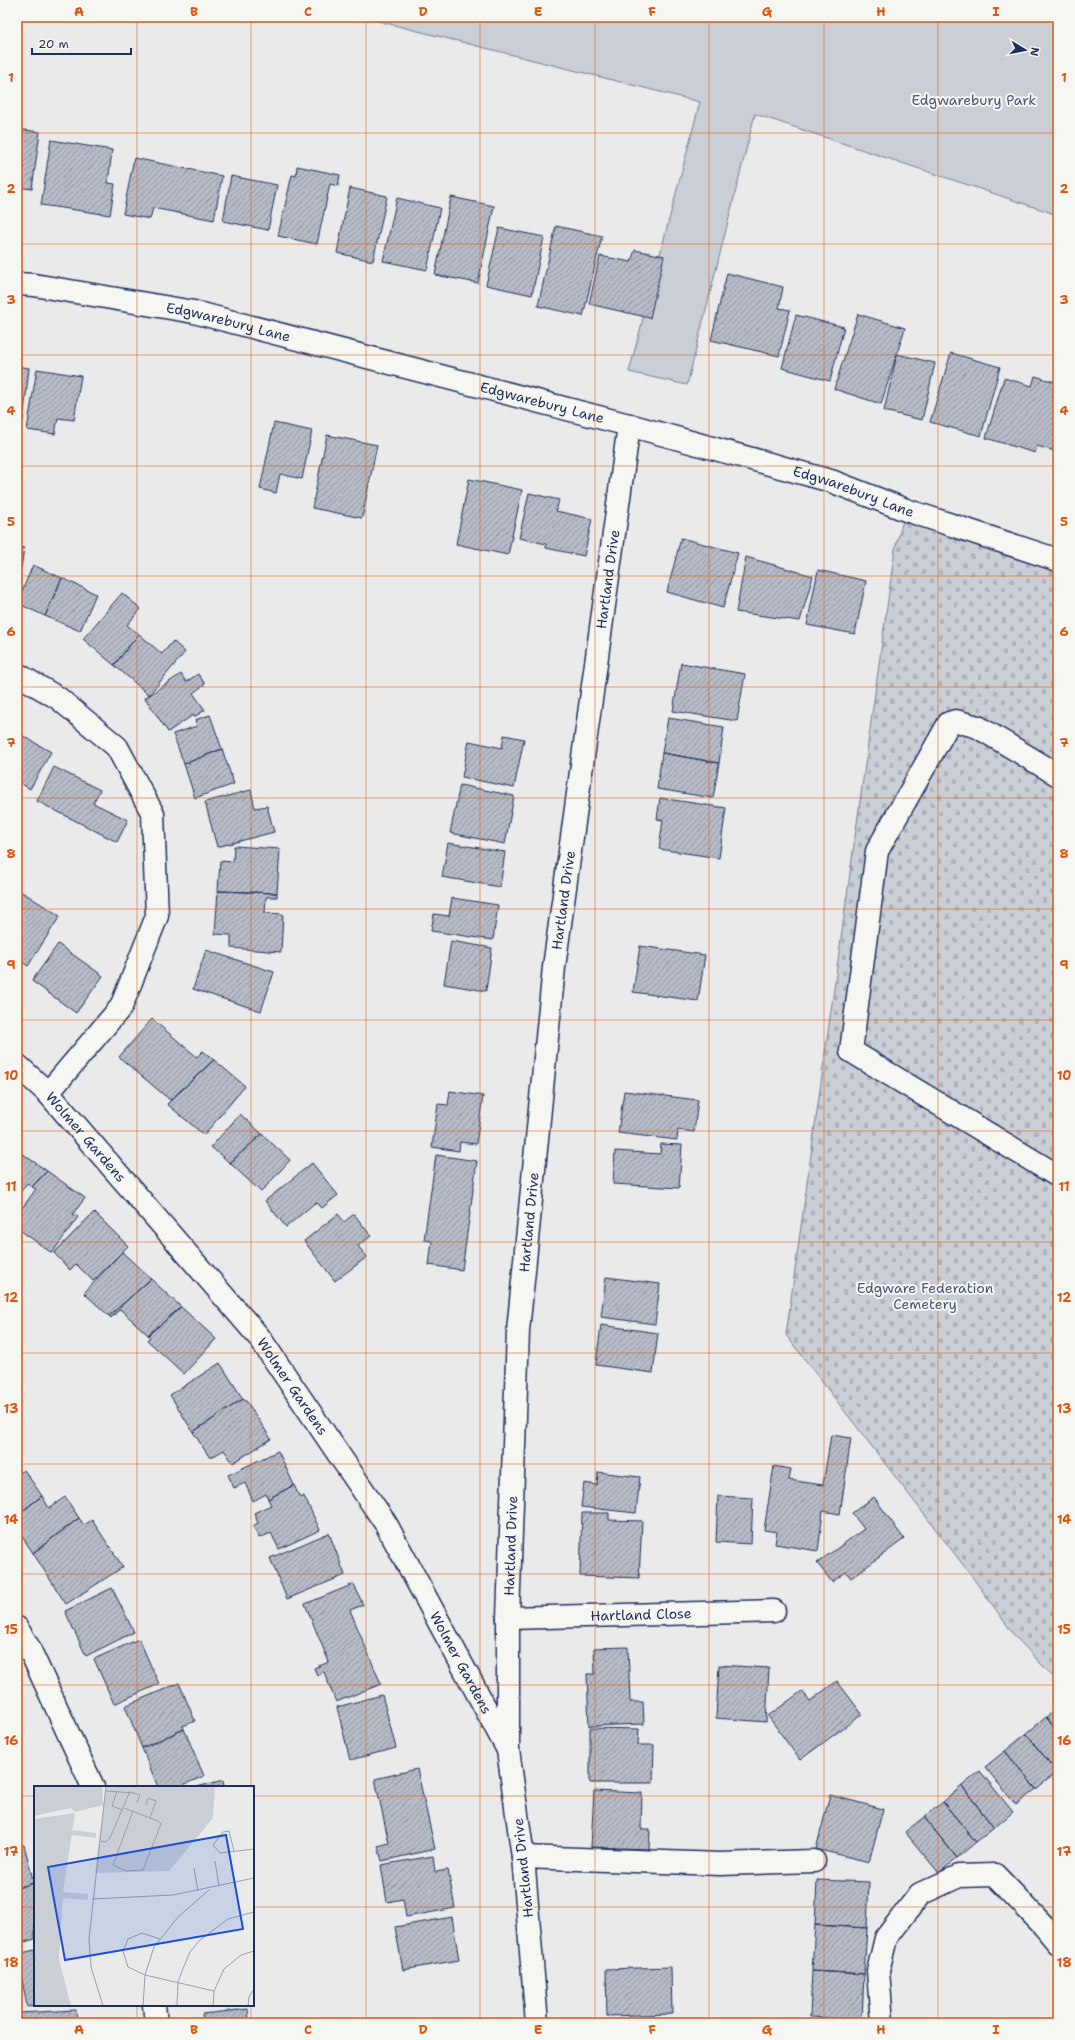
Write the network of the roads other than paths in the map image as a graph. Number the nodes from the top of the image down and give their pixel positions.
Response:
1 (17, 284) edge
2 (629, 425) junction
3 (1058, 560) edge
4 (17, 674) edge
5 (1058, 775) edge
6 (17, 1065) edge
7 (48, 1093) junction
8 (1058, 1176) edge
9 (774, 1611) dead end
10 (508, 1618) junction
11 (17, 1628) edge
12 (508, 1750) junction
13 (93, 1786) edge
14 (523, 1857) junction
15 (814, 1861) dead end
16 (1058, 1943) edge
17 (154, 2006) edge
18 (156, 2023) edge
19 (537, 2023) edge
20 (882, 2023) edge

1 - 2 street, Edgwarebury Lane
2 - 3 street, Edgwarebury Lane
2 - 10 street, Hartland Drive
4 - 7 street
5 - 8 street
6 - 7 street, Wolmer Gardens
7 - 12 street, Wolmer Gardens
9 - 10 street, Hartland Close
10 - 12 street, Hartland Drive
11 - 13 street
12 - 14 street, Hartland Drive
14 - 15 street
14 - 19 street, Hartland Drive
16 - 20 street
17 - 18 street

